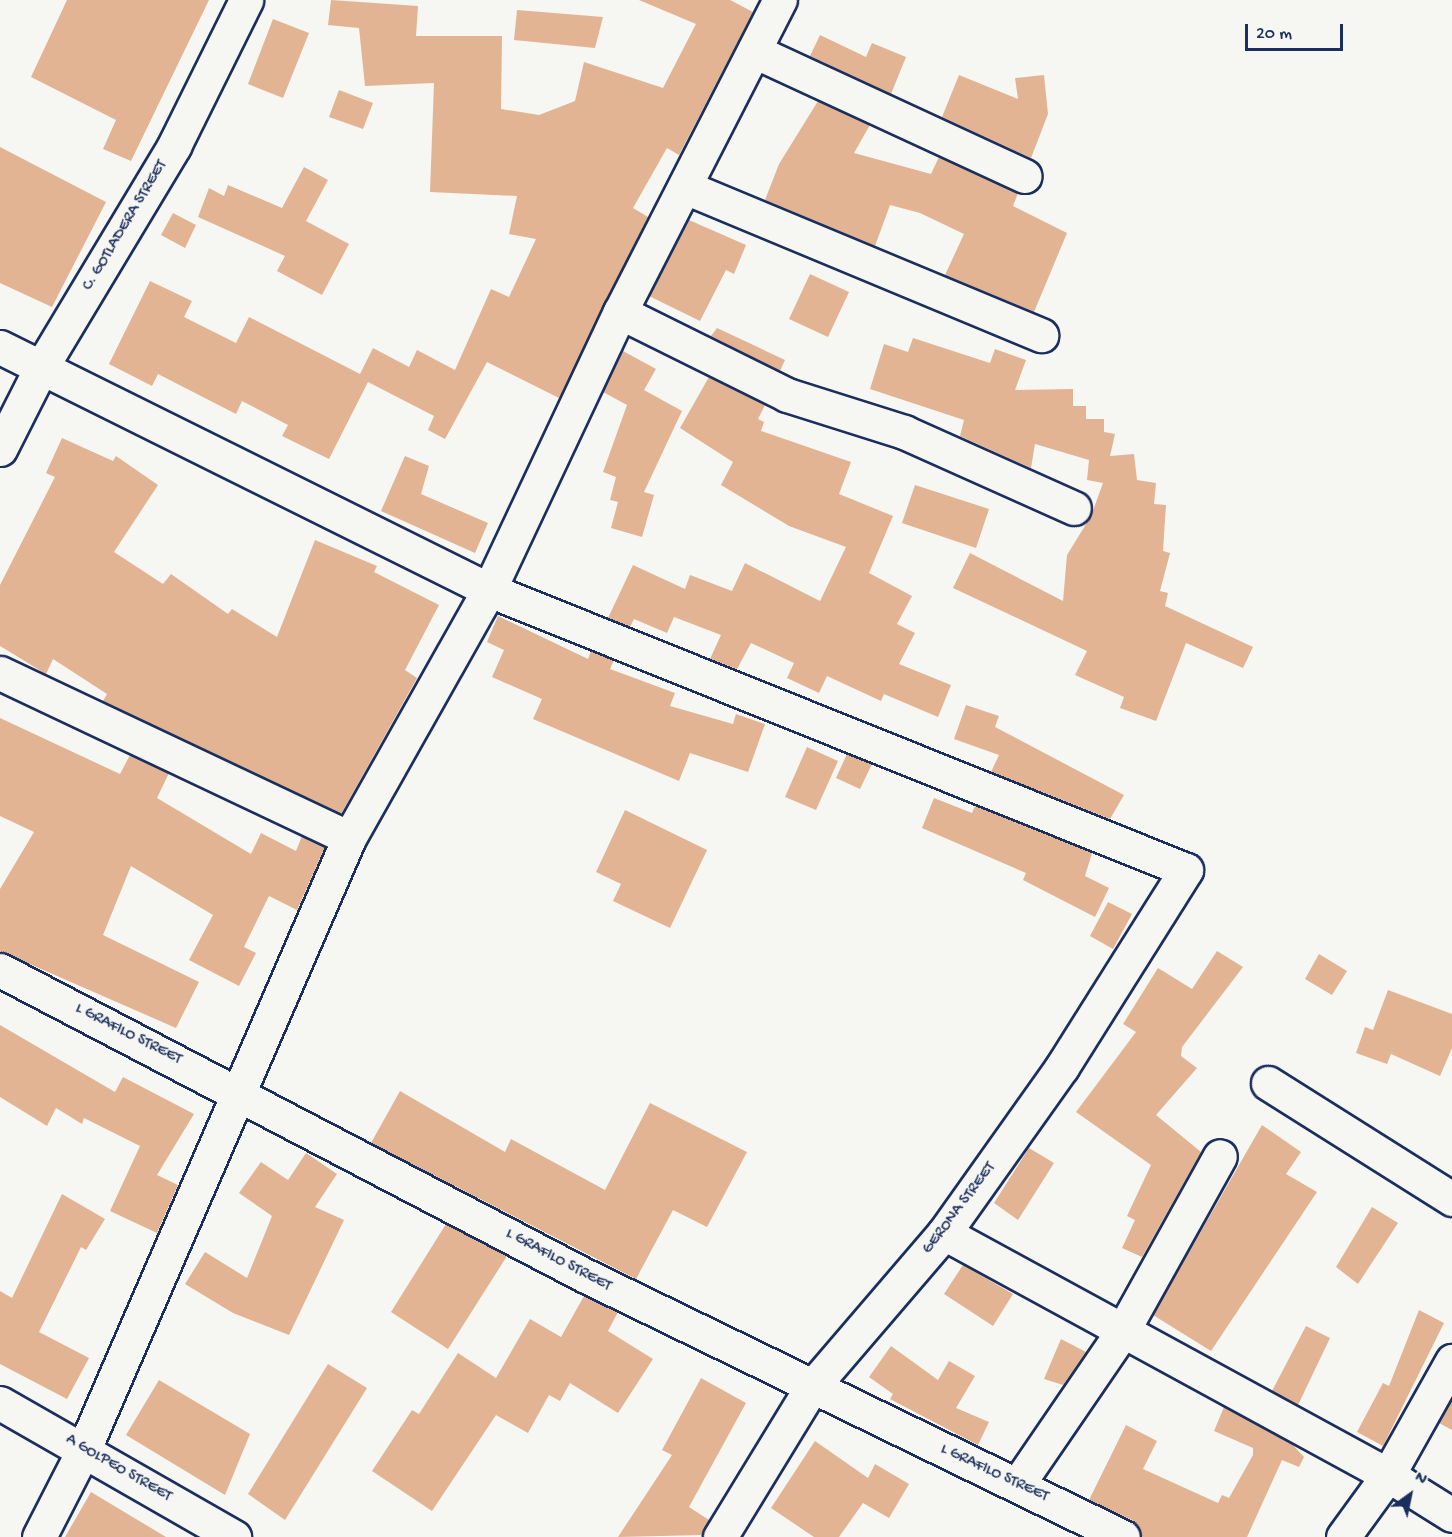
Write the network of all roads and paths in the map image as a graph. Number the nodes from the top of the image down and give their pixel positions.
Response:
1 (246, 0) edge
2 (780, 0) edge
3 (754, 51) junction
4 (1025, 176) dead end
5 (685, 187) junction
6 (620, 312) junction
7 (1041, 335) dead end
8 (0, 346) edge
9 (42, 366) junction
10 (0, 449) edge
11 (1074, 508) dead end
12 (489, 590) junction
13 (0, 673) edge
14 (349, 838) junction
15 (0, 970) edge
16 (1268, 1083) dead end
17 (241, 1092) junction
18 (1220, 1156) dead end
19 (1452, 1199) edge
20 (944, 1233) junction
21 (1122, 1332) junction
22 (1452, 1361) edge
23 (812, 1388) junction
24 (0, 1403) edge
25 (84, 1449) junction
26 (1388, 1474) junction
27 (1018, 1484) junction
28 (1452, 1515) edge
29 (39, 1537) edge
30 (234, 1537) edge
31 (720, 1537) edge
32 (1123, 1537) edge
33 (1343, 1537) edge

1 - 9 street, C. GOTLADERA STREET
2 - 3 street
3 - 4 street
3 - 5 street
5 - 6 street
5 - 7 street
6 - 11 street
6 - 12 street
8 - 9 street
9 - 10 street, C. GOTLADERA STREET
9 - 12 street
12 - 14 street
12 - 20 street, GERONA STREET
13 - 14 street
14 - 17 street
15 - 17 street, L GRAFILO STREET
16 - 19 street
17 - 23 street, L GRAFILO STREET
17 - 25 street
18 - 21 street
20 - 21 street
20 - 23 street, GERONA STREET
21 - 26 street
21 - 27 street
22 - 26 street
23 - 27 street, L GRAFILO STREET
23 - 31 street, GERONA STREET
24 - 25 street, A GOLPEO STREET
25 - 29 street
25 - 30 street, A GOLPEO STREET
26 - 28 street
26 - 33 street
27 - 32 street, L GRAFILO STREET

